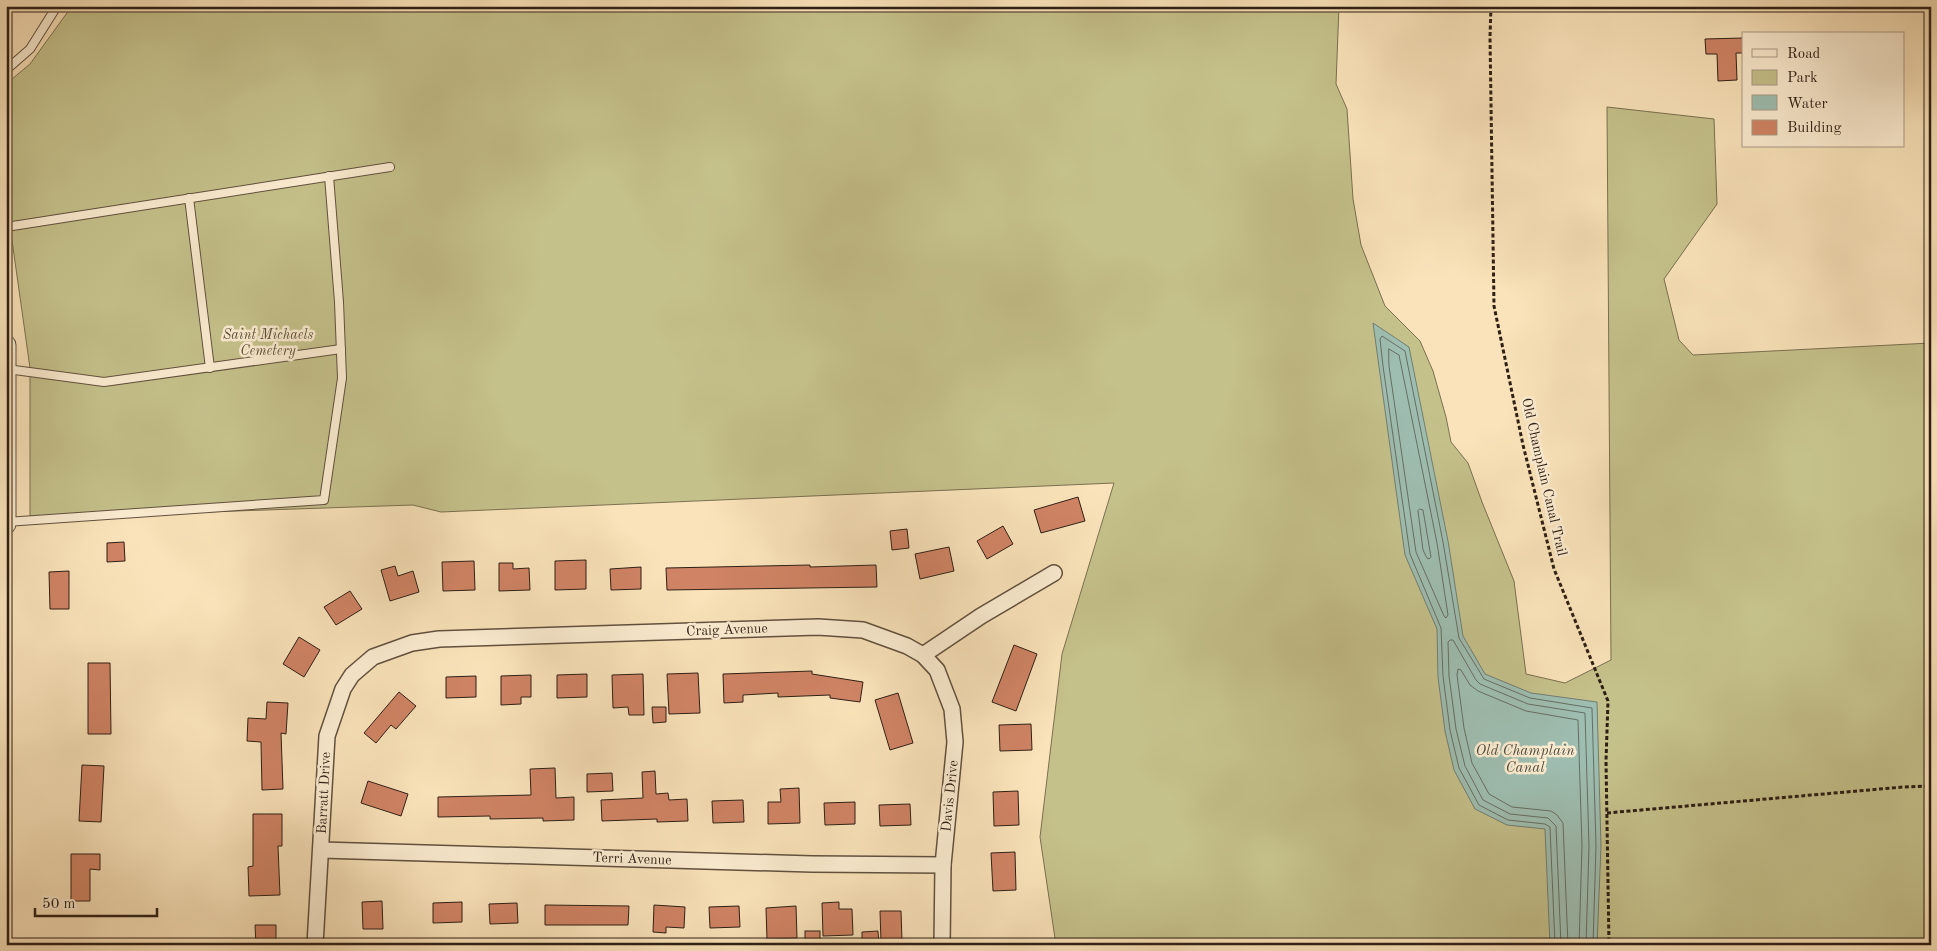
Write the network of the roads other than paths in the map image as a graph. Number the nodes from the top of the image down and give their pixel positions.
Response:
1 (57, 6) edge
2 (6, 70) edge
3 (390, 167) dead end
4 (328, 176) junction
5 (189, 198) junction
6 (6, 227) edge
7 (6, 345) edge
8 (341, 349) junction
9 (210, 368) junction
10 (7, 369) edge
11 (6, 523) edge
12 (1054, 573) dead end
13 (923, 655) junction
14 (373, 657) joint
15 (321, 850) junction
16 (944, 865) junction
17 (315, 945) edge
18 (942, 945) edge

1 - 2 lane
3 - 4 lane
4 - 5 lane
4 - 8 lane
5 - 6 lane
5 - 9 lane
7 - 10 street
8 - 9 lane
8 - 11 lane
9 - 10 lane
10 - 11 street
12 - 13 street
13 - 14 street, Craig Avenue
13 - 16 street, Davis Drive
14 - 15 street, Barratt Drive
15 - 16 street, Terri Avenue
15 - 17 street, Barratt Drive
16 - 18 street, Davis Drive

